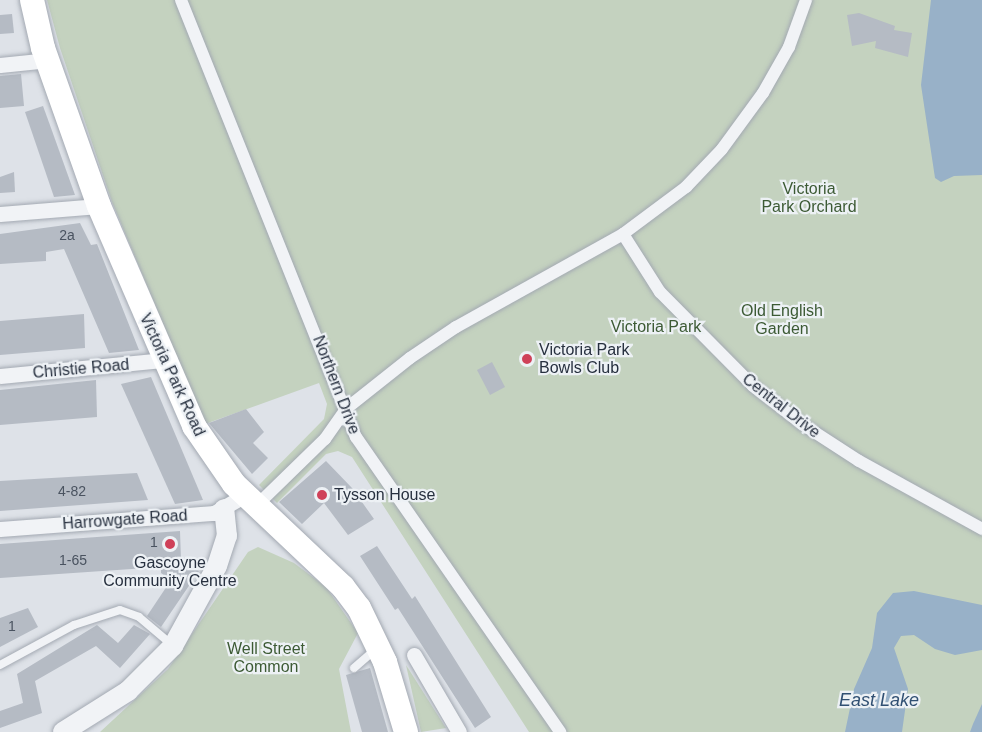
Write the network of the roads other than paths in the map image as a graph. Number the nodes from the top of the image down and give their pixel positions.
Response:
1 (32, 0) edge
2 (181, 0) edge
3 (806, 0) edge
4 (49, 60) junction
5 (0, 65) edge
6 (99, 206) junction
7 (0, 214) edge
8 (623, 234) junction
9 (162, 360) junction
10 (0, 376) edge
11 (347, 408) junction
12 (251, 500) junction
13 (224, 509) junction
14 (0, 529) edge
15 (982, 529) edge
16 (173, 646) junction
17 (376, 650) junction
18 (414, 655) dead end
19 (0, 665) edge
20 (354, 668) dead end
21 (63, 732) edge
22 (406, 732) edge
23 (459, 732) edge
24 (560, 732) edge

1 - 4 main road, Victoria Park Road
2 - 11 street, Northern Drive
3 - 8 street
4 - 5 street
4 - 6 main road, Victoria Park Road
6 - 7 street
6 - 9 main road, Victoria Park Road
8 - 11 street
8 - 15 street, Central Drive
9 - 10 street, Christie Road
9 - 12 main road, Victoria Park Road
11 - 12 street
11 - 24 street, Northern Drive
12 - 13 street, Harrowgate Road
12 - 17 main road, Victoria Park Road
13 - 14 street, Harrowgate Road
13 - 16 street
16 - 19 lane
16 - 21 street
17 - 20 lane
17 - 22 main road, Victoria Park Road
18 - 23 street

